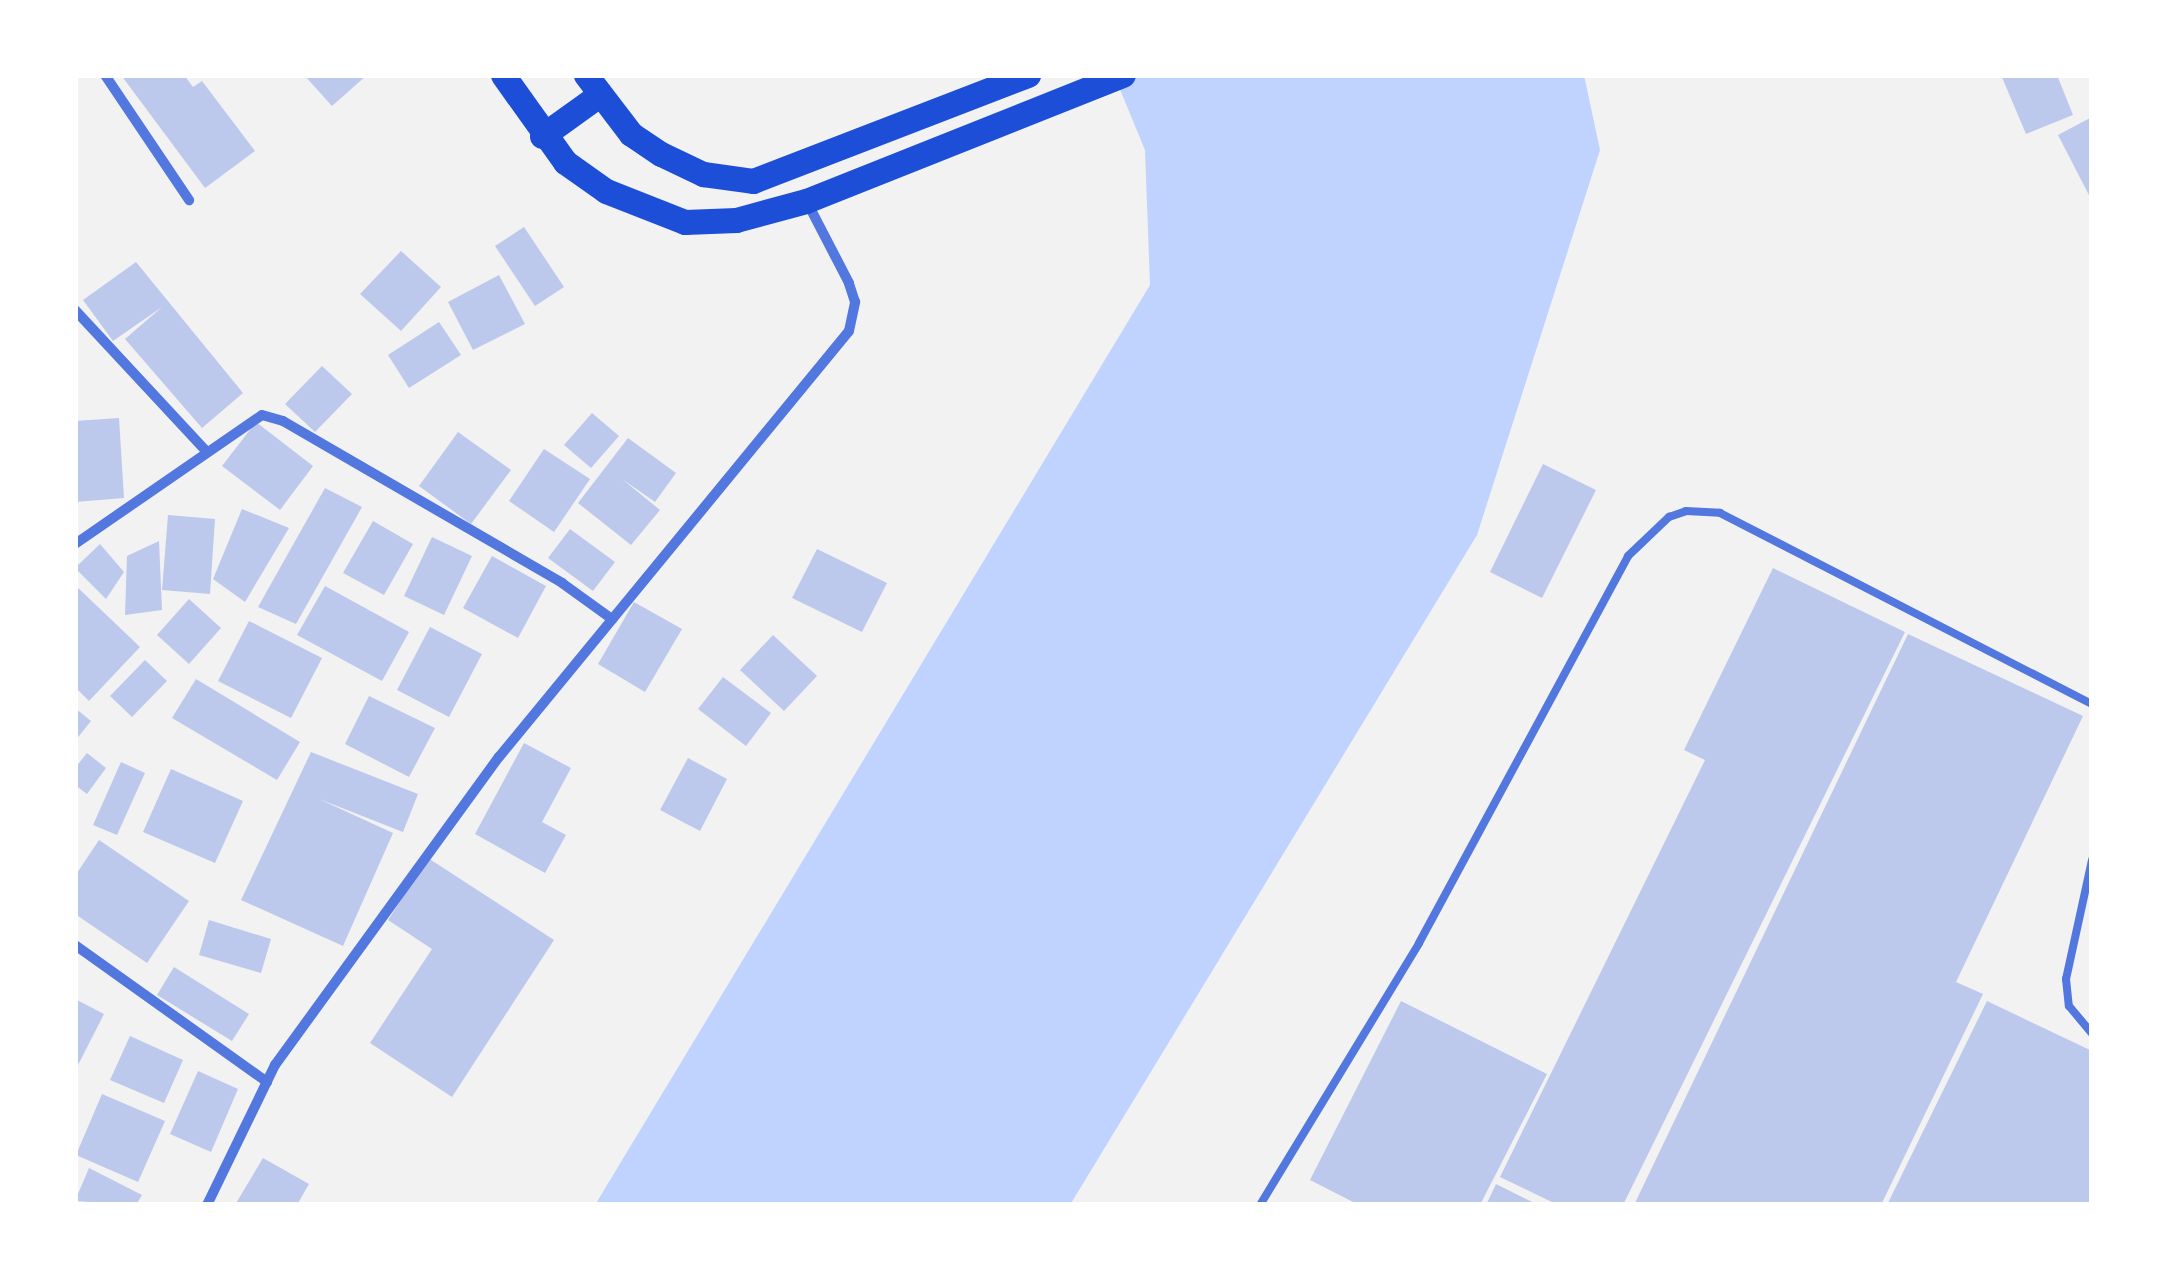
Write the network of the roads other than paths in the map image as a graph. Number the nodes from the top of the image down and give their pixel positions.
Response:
1 (105, 75) edge
2 (503, 75) edge
3 (1028, 75) edge
4 (1122, 75) edge
5 (593, 85) edge
6 (542, 136) junction
7 (189, 200) dead end
8 (806, 201) junction
9 (75, 310) edge
10 (206, 451) junction
11 (75, 544) edge
12 (612, 619) junction
13 (2092, 704) edge
14 (2092, 860) edge
15 (75, 945) edge
16 (2092, 1033) edge
17 (267, 1082) junction
18 (207, 1205) edge
19 (1260, 1205) edge

1 - 7 street
2 - 6 main road
3 - 5 main road
4 - 8 main road
5 - 6 main road
6 - 8 main road
8 - 12 street
9 - 10 street
10 - 11 street
10 - 12 street
12 - 17 street
13 - 19 lane
14 - 16 lane
15 - 17 street
17 - 18 street

